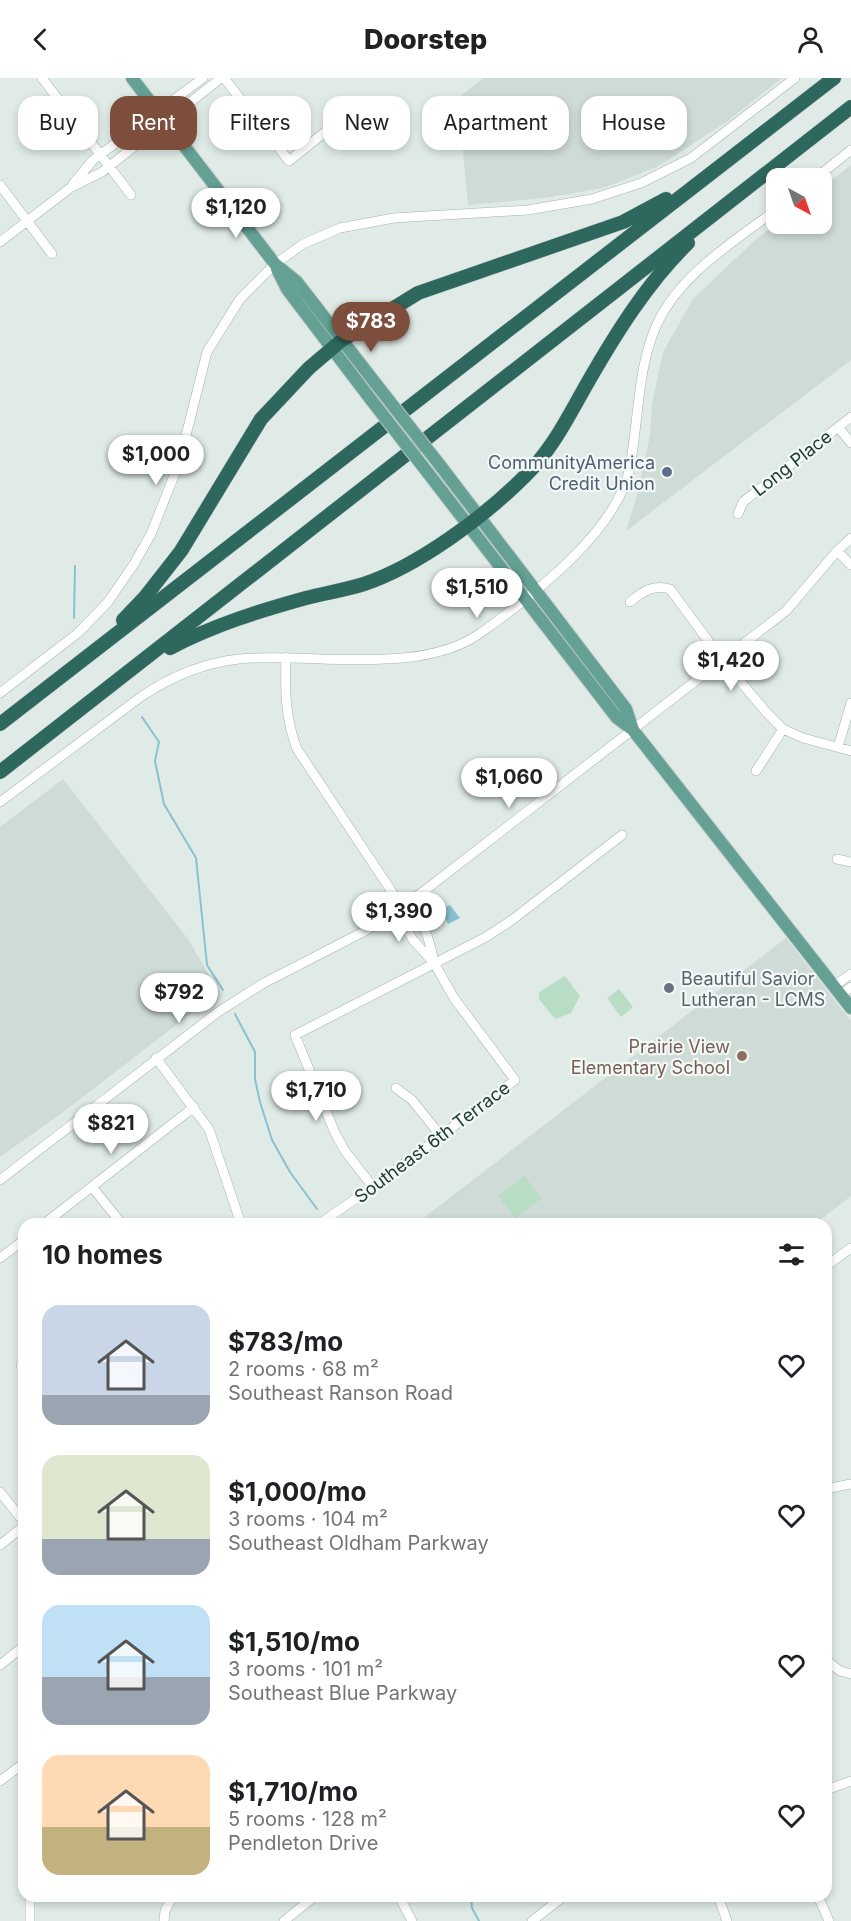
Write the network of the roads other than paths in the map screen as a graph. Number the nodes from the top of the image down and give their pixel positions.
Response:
1 (42, 78) edge
2 (132, 78) edge
3 (203, 78) edge
4 (223, 78) edge
5 (795, 78) edge
6 (834, 78) edge
7 (146, 96) edge
8 (179, 96) edge
9 (197, 98) edge
10 (851, 107) edge
11 (782, 118) junction
12 (323, 134) edge
13 (110, 147) edge
14 (130, 150) edge
15 (187, 150) edge
16 (851, 150) edge
17 (101, 154) junction
18 (110, 165) junction
19 (828, 168) edge
20 (0, 186) edge
21 (70, 188) junction
22 (131, 195) dead end
23 (727, 203) junction
24 (766, 218) edge
25 (28, 221) junction
26 (0, 242) edge
27 (52, 254) dead end
28 (274, 264) junction
29 (337, 344) junction
30 (851, 417) edge
31 (838, 427) junction
32 (851, 443) edge
33 (738, 514) dead end
34 (473, 520) junction
35 (851, 538) edge
36 (837, 551) junction
37 (851, 565) edge
38 (535, 590) junction
39 (524, 599) junction
40 (630, 602) dead end
41 (286, 657) junction
42 (84, 659) junction
43 (723, 661) junction
44 (104, 692) junction
45 (0, 693) edge
46 (851, 703) edge
47 (0, 724) edge
48 (783, 729) junction
49 (633, 730) junction
50 (838, 747) junction
51 (851, 751) edge
52 (756, 771) dead end
53 (0, 772) edge
54 (0, 802) edge
55 (622, 835) dead end
56 (837, 859) dead end
57 (851, 862) edge
58 (402, 907) junction
59 (434, 963) junction
60 (851, 974) edge
61 (851, 987) edge
62 (837, 990) junction
63 (851, 1008) edge
64 (156, 1058) junction
65 (396, 1088) dead end
66 (194, 1107) junction
67 (441, 1136) junction
68 (0, 1180) edge
69 (92, 1186) junction
70 (373, 1187) junction
71 (52, 1218) edge
72 (117, 1218) edge
73 (239, 1218) edge
74 (327, 1218) edge
75 (18, 1244) edge
76 (850, 1251) edge
77 (0, 1258) edge
78 (832, 1262) edge
79 (851, 1484) edge
80 (832, 1488) edge
81 (0, 1492) edge
82 (18, 1516) edge
83 (18, 1529) edge
84 (0, 1545) edge
85 (18, 1651) edge
86 (0, 1665) edge
87 (832, 1665) edge
88 (851, 1674) edge
89 (18, 1767) edge
90 (0, 1781) edge
91 (851, 1781) edge
92 (832, 1788) edge
93 (30, 1902) edge
94 (170, 1902) edge
95 (308, 1902) edge
96 (402, 1902) edge
97 (556, 1902) edge
98 (720, 1902) edge
99 (821, 1902) edge
100 (30, 1921) edge
101 (164, 1921) edge
102 (284, 1921) edge
103 (412, 1921) edge
104 (532, 1921) edge
105 (727, 1921) edge
106 (829, 1921) edge

1 - 17 street
2 - 7 main road
3 - 8 street
4 - 9 street
4 - 12 street
5 - 28 street
6 - 11 highway
10 - 23 highway
11 - 29 highway
11 - 42 highway
13 - 17 street
14 - 18 street
15 - 28 main road
16 - 19 street
17 - 18 street
17 - 21 street
18 - 21 street
18 - 22 street
20 - 25 street
21 - 25 street
23 - 34 highway
23 - 44 highway
24 - 38 street
25 - 26 street
25 - 27 street
28 - 29 main road
28 - 45 street
29 - 34 main road, bridge
29 - 34 main road, bridge
29 - 42 highway
30 - 31 street, Long Place
31 - 32 street
31 - 33 street, Long Place
34 - 38 main road
34 - 39 main road
34 - 44 highway
35 - 36 street
36 - 37 street
36 - 43 street
38 - 39 street
38 - 49 main road
39 - 41 street
39 - 49 main road
40 - 43 street
41 - 54 street
41 - 58 street
42 - 47 highway
43 - 48 street
43 - 49 street
44 - 53 highway
46 - 50 street
48 - 50 street
48 - 52 street
49 - 58 street
49 - 62 main road
50 - 51 street
55 - 59 street
56 - 57 street
58 - 59 street
58 - 59 street
58 - 64 street
59 - 67 street, Southeast 6th Terrace
59 - 70 street
60 - 62 street
61 - 62 street
62 - 63 main road
64 - 66 street
64 - 68 street
65 - 67 street
66 - 69 street
66 - 73 street
67 - 70 street, Southeast 6th Terrace
69 - 71 street
69 - 72 street
70 - 74 street, Southeast 6th Terrace
75 - 77 street
76 - 78 street
79 - 80 street
81 - 82 street
83 - 84 street
85 - 86 street
87 - 88 street
89 - 90 street
91 - 92 street
93 - 100 street
94 - 101 street
95 - 102 street
96 - 103 street
97 - 104 street
98 - 105 street
99 - 106 street

